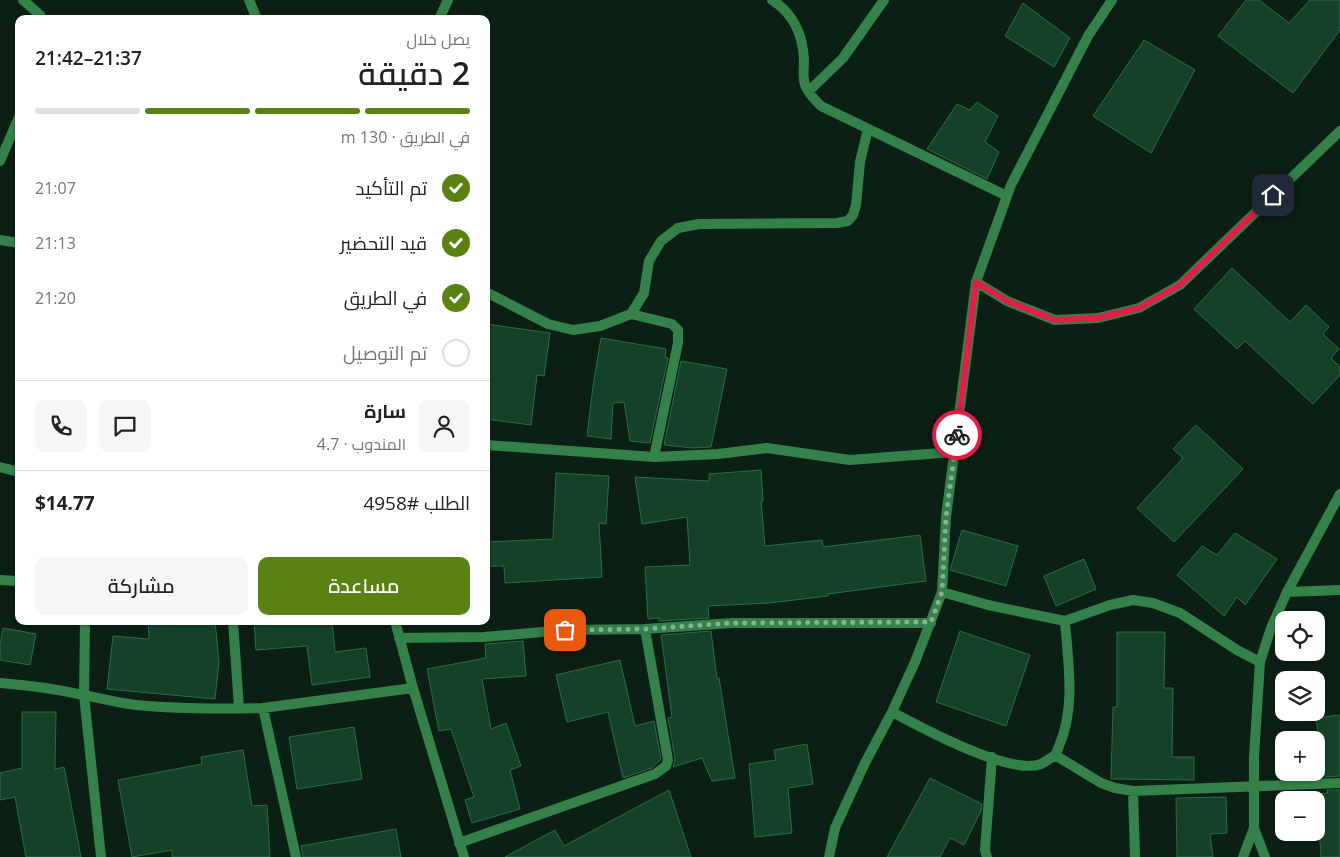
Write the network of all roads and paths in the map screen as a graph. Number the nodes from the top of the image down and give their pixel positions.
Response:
1 (23, 0) edge
2 (249, 0) edge
3 (448, 0) edge
4 (772, 0) edge
5 (884, 0) edge
6 (1112, 0) edge
7 (40, 15) edge
8 (255, 15) edge
9 (441, 15) edge
10 (809, 91) junction
11 (15, 126) edge
12 (868, 129) junction
13 (1340, 131) edge
14 (0, 161) edge
15 (1007, 196) junction
16 (0, 240) edge
17 (15, 242) edge
18 (976, 282) junction
19 (490, 294) edge
20 (631, 314) junction
21 (490, 445) edge
22 (954, 452) junction
23 (654, 457) junction
24 (0, 467) edge
25 (15, 471) edge
26 (1340, 494) edge
27 (0, 580) edge
28 (15, 581) edge
29 (1340, 590) edge
30 (942, 592) junction
31 (1287, 592) junction
32 (1065, 621) junction
33 (931, 622) junction
34 (85, 625) edge
35 (233, 625) edge
36 (396, 625) edge
37 (645, 629) junction
38 (399, 638) junction
39 (1260, 662) junction
40 (0, 683) edge
41 (413, 688) junction
42 (84, 695) junction
43 (239, 708) junction
44 (262, 708) junction
45 (892, 712) junction
46 (1055, 755) junction
47 (992, 757) junction
48 (1340, 783) edge
49 (1255, 787) junction
50 (1133, 791) junction
51 (1254, 828) junction
52 (459, 843) junction
53 (101, 857) edge
54 (296, 857) edge
55 (464, 857) edge
56 (829, 857) edge
57 (987, 857) edge
58 (1135, 857) edge
59 (1243, 857) edge
60 (1265, 857) edge

1 - 7 street
2 - 8 street
3 - 9 street
4 - 10 street
5 - 10 street
6 - 15 street
10 - 12 street
11 - 14 street
12 - 15 street
12 - 20 street
13 - 18 street
15 - 18 street
16 - 17 street
18 - 22 street
19 - 20 street
20 - 23 street
21 - 23 street
22 - 23 street
22 - 30 street
24 - 25 street
26 - 31 street
27 - 28 street
29 - 31 street
30 - 32 street
30 - 33 street
31 - 39 street
32 - 39 street
32 - 46 street
33 - 37 street
33 - 45 street
34 - 42 street
35 - 43 street
36 - 38 street
37 - 38 street
37 - 52 street
38 - 41 street
39 - 49 street
40 - 42 street
41 - 44 street
41 - 52 street
42 - 43 street
42 - 53 street
43 - 44 street
44 - 54 street
45 - 47 street
45 - 56 street
46 - 47 street
46 - 50 street
47 - 57 street
48 - 49 street
49 - 50 street
49 - 51 street
50 - 58 street
51 - 59 street
51 - 60 street
52 - 55 street

